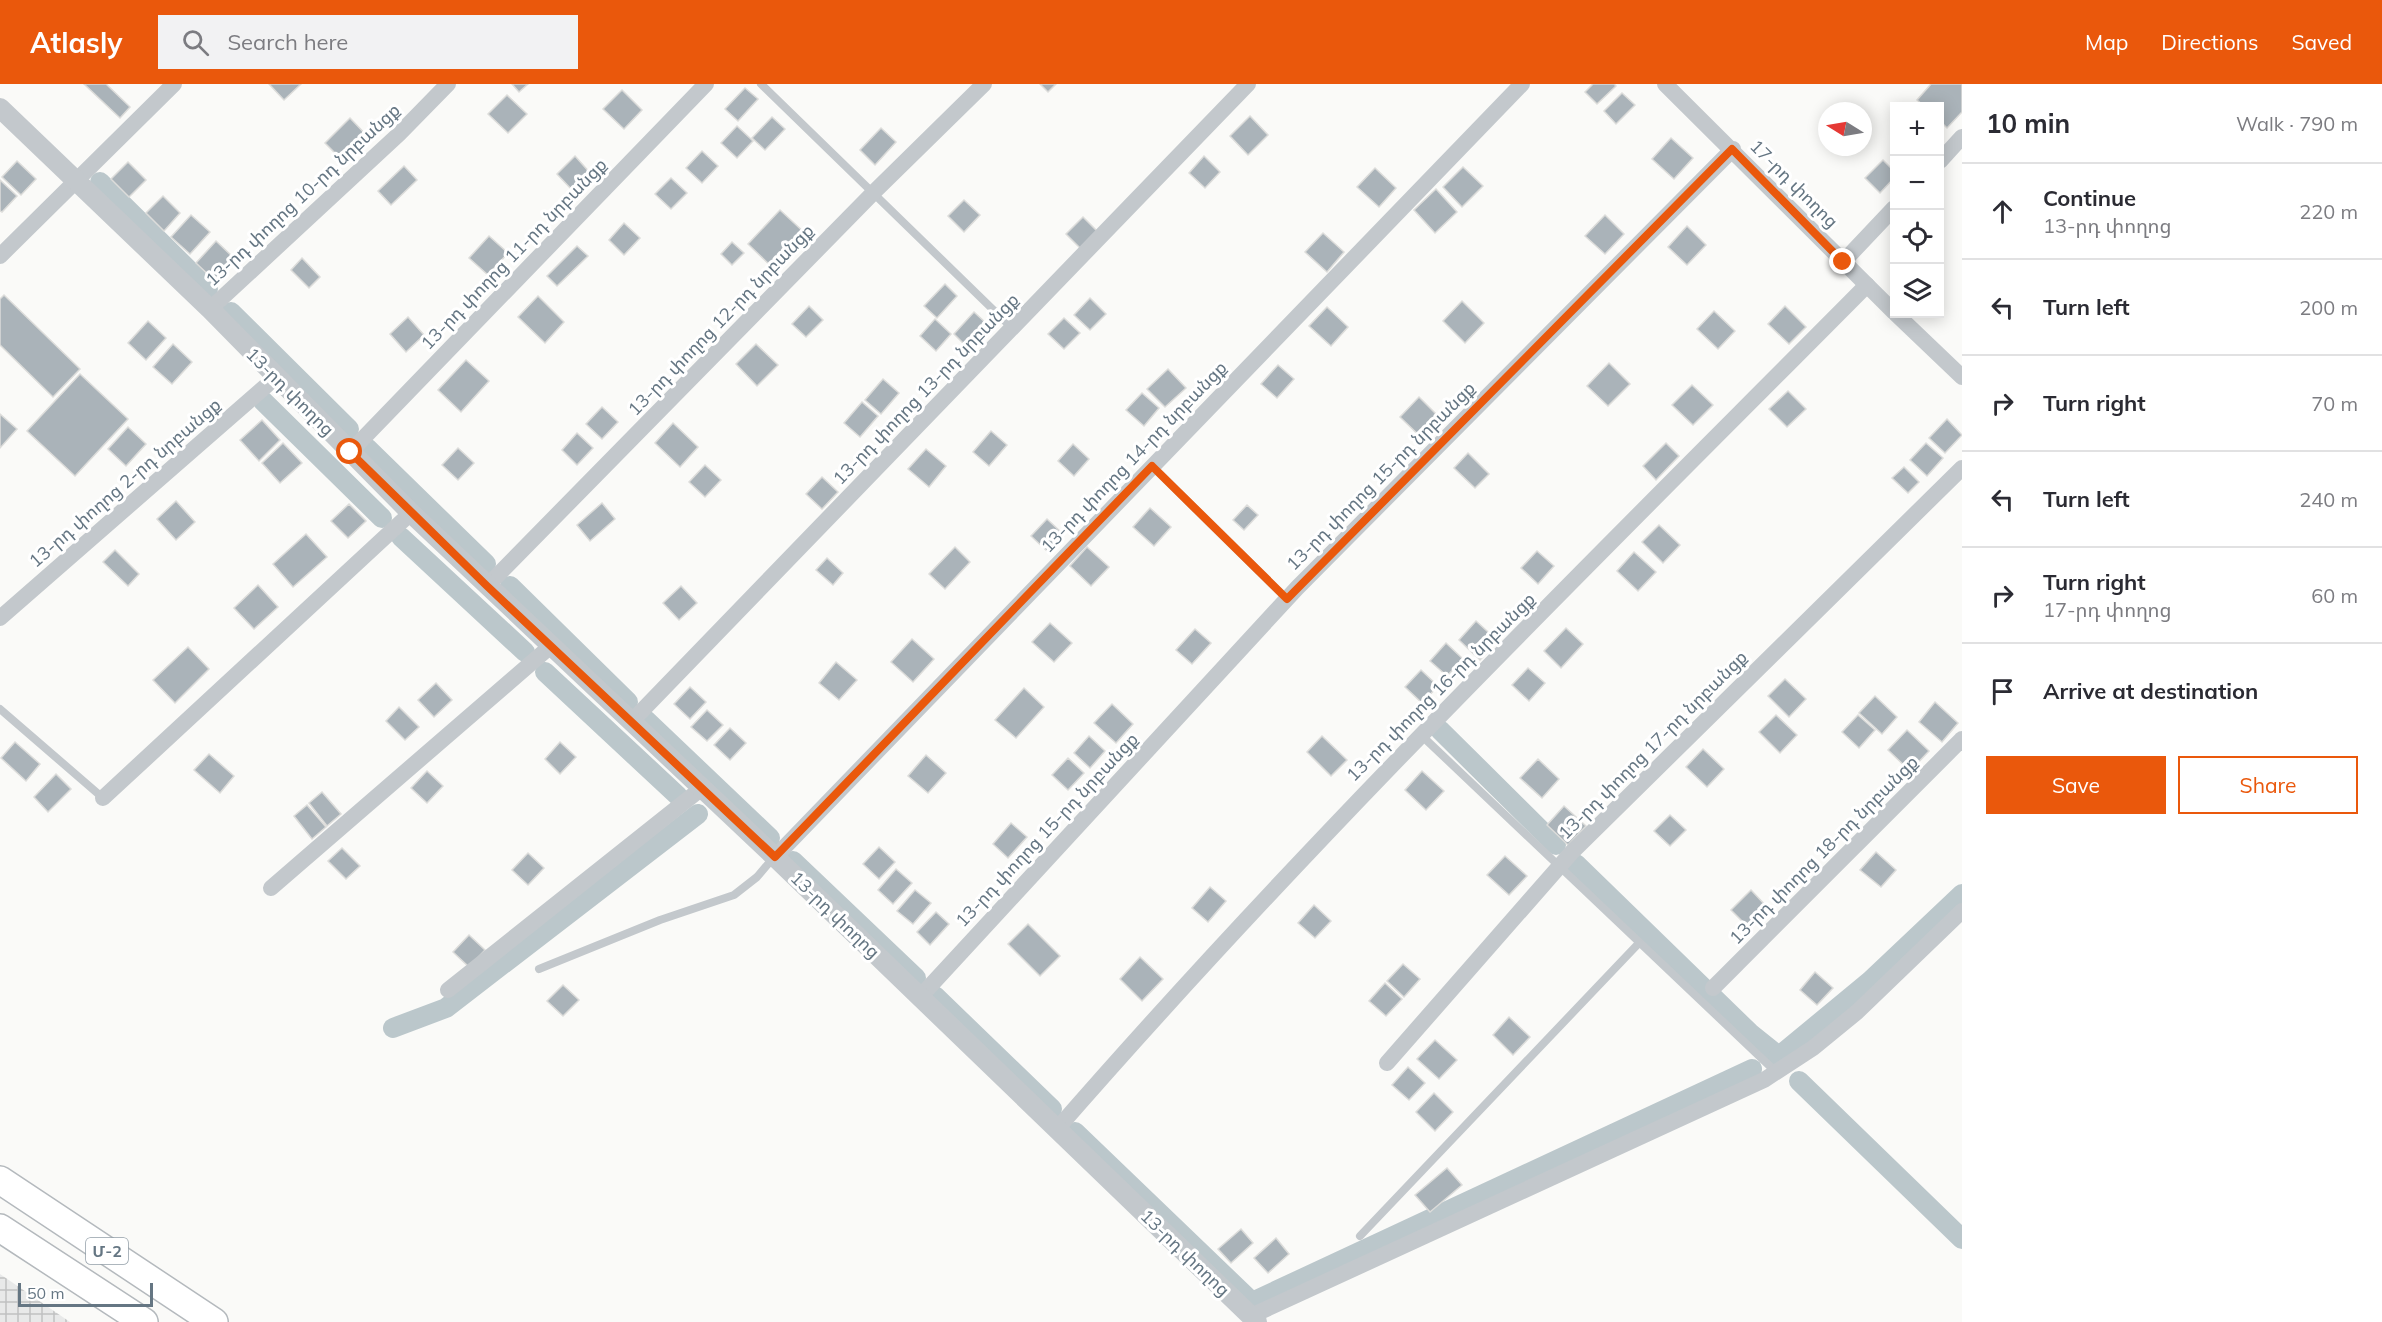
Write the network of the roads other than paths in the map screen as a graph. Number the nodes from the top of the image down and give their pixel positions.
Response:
1 (174, 84) edge
2 (448, 84) edge
3 (706, 84) edge
4 (761, 84) edge
5 (984, 84) edge
6 (1248, 84) edge
7 (1522, 84) edge
8 (1665, 84) edge
9 (0, 108) edge
10 (1962, 137) edge
11 (1732, 149) junction
12 (1944, 157) edge
13 (78, 180) junction
14 (874, 192) junction
15 (1892, 210) edge
16 (0, 256) edge
17 (1843, 262) junction
18 (1867, 285) junction
19 (1890, 308) edge
20 (210, 309) junction
21 (1900, 318) edge
22 (1012, 328) junction
23 (1962, 377) edge
24 (275, 378) junction
25 (350, 452) junction
26 (1152, 466) junction
27 (1962, 468) edge
28 (411, 513) junction
29 (487, 586) junction
30 (1287, 599) junction
31 (0, 618) edge
32 (552, 645) junction
33 (0, 709) edge
34 (632, 721) junction
35 (1421, 735) junction
36 (1962, 739) edge
37 (702, 788) junction
38 (103, 798) joint
39 (775, 857) junction
40 (1558, 867) junction
41 (271, 888) dead end
42 (1962, 911) edge
43 (1639, 943) junction
44 (539, 969) dead end
45 (1713, 988) dead end
46 (448, 990) dead end
47 (920, 997) junction
48 (1386, 1063) dead end
49 (1776, 1072) junction
50 (1057, 1129) junction
51 (0, 1180) edge
52 (0, 1228) edge
53 (1360, 1236) dead end
54 (1254, 1319) edge
55 (144, 1322) edge
56 (214, 1322) edge

1 - 13 street
2 - 20 street, 13-րդ փողոց 10-րդ նրբանցք
3 - 25 street, 13-րդ փողոց 11-րդ նրբանցք
4 - 14 lane
5 - 14 street, 13-րդ փողոց 12-րդ նրբանցք
6 - 22 street, 13-րդ փողոց 13-րդ նրբանցք
7 - 26 street, 13-րդ փողոց 14-րդ նրբանցք
8 - 11 street, 17-րդ փողոց
9 - 13 street, 13-րդ փողոց
10 - 12 street
11 - 17 street, 17-րդ փողոց
11 - 30 street, 13-րդ փողոց 15-րդ նրբանցք
13 - 16 street
13 - 20 street, 13-րդ փողոց
14 - 22 lane
14 - 29 street, 13-րդ փողոց 12-րդ նրբանցք
15 - 17 street
17 - 18 street, 17-րդ փողոց
18 - 19 street, 17-րդ փողոց
18 - 35 street, 13-րդ փողոց 16-րդ նրբանցք
20 - 24 street, 13-րդ փողոց
21 - 23 street, 17-րդ փողոց
22 - 34 street, 13-րդ փողոց 13-րդ նրբանցք
24 - 25 street, 13-րդ փողոց
24 - 31 street, 13-րդ փողոց 2-րդ նրբանցք
25 - 28 street, 13-րդ փողոց
26 - 30 lane
26 - 39 street, 13-րդ փողոց 14-րդ նրբանցք
27 - 40 street, 13-րդ փողոց 17-րդ նրբանցք
28 - 29 street, 13-րդ փողոց
28 - 38 street
29 - 32 street, 13-րդ փողոց
30 - 47 street, 13-րդ փողոց 15-րդ նրբանցք
32 - 34 street, 13-րդ փողոց
32 - 41 street
33 - 38 lane
34 - 37 street, 13-րդ փողոց
35 - 40 lane
35 - 50 street, 13-րդ փողոց 16-րդ նրբանցք
36 - 45 street, 13-րդ փողոց 18-րդ նրբանցք
37 - 39 street, 13-րդ փողոց
37 - 46 street
39 - 44 lane
39 - 47 street, 13-րդ փողոց
40 - 43 lane
40 - 48 street, 13-րդ փողոց 17-րդ նրբանցք
42 - 49 street
43 - 49 lane
43 - 53 lane
47 - 50 street, 13-րդ փողոց
49 - 54 street
50 - 54 street, 13-րդ փողոց
51 - 56 highway, Մ-2
52 - 55 highway, Մ-2

